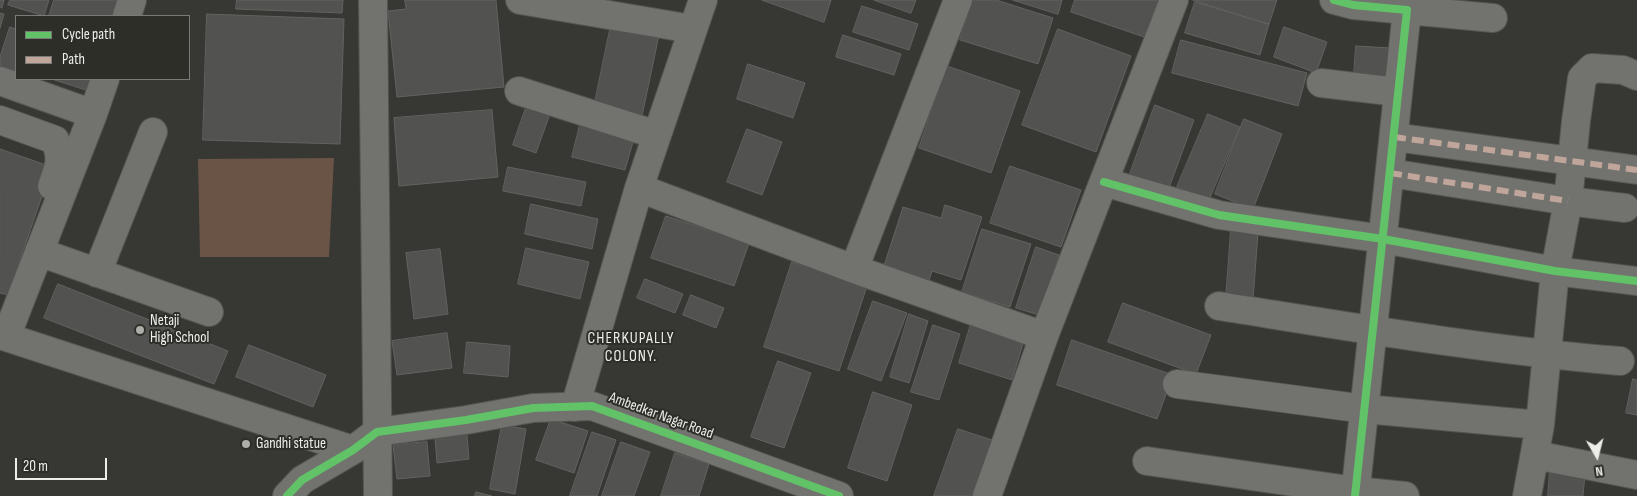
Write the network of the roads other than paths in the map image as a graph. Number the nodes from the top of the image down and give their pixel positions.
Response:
1 (132, 0) edge
2 (373, 0) edge
3 (702, 0) edge
4 (958, 0) edge
5 (1174, 0) edge
6 (1334, 0) edge
7 (530, 1) edge
8 (1406, 10) junction
9 (127, 15) edge
10 (1493, 18) dead end
11 (692, 29) junction
12 (1637, 76) edge
13 (105, 80) edge
14 (0, 81) edge
15 (1321, 82) dead end
16 (519, 91) dead end
17 (1398, 92) junction
18 (93, 114) junction
19 (0, 120) edge
20 (153, 132) dead end
21 (657, 135) junction
22 (1394, 137) junction
23 (1572, 161) junction
24 (1637, 170) edge
25 (1390, 173) junction
26 (1104, 182) junction
27 (639, 188) junction
28 (1568, 201) junction
29 (1625, 208) dead end
30 (1383, 239) junction
31 (39, 252) junction
32 (854, 269) junction
33 (1555, 271) junction
34 (98, 273) junction
35 (1637, 281) edge
36 (1219, 306) dead end
37 (209, 312) dead end
38 (3, 323) edge
39 (1373, 330) junction
40 (1044, 336) junction
41 (1548, 355) junction
42 (1620, 361) dead end
43 (1178, 384) dead end
44 (575, 407) junction
45 (1365, 409) junction
46 (1540, 424) junction
47 (376, 432) junction
48 (353, 450) junction
49 (1535, 455) junction
50 (1147, 460) dead end
51 (1637, 475) edge
52 (1356, 493) edge
53 (287, 496) edge
54 (378, 496) edge
55 (839, 496) edge
56 (987, 496) edge
57 (1405, 496) edge
58 (1527, 496) edge

1 - 9 street
2 - 47 street
3 - 11 street
4 - 32 street
5 - 26 street
6 - 8 street
7 - 11 street
8 - 10 street
8 - 17 street
11 - 21 street
12 - 23 street
13 - 18 street
14 - 18 street
15 - 17 street
16 - 21 street
17 - 22 street
18 - 31 street
19 - 38 street
20 - 34 street
21 - 27 street
22 - 23 street
22 - 25 street
23 - 24 street
23 - 28 street
25 - 28 street
25 - 30 street
26 - 30 street
26 - 40 street
27 - 32 street
27 - 44 street
28 - 29 street
28 - 33 street
30 - 33 street
30 - 39 street
31 - 34 street
31 - 38 street
32 - 40 street
33 - 35 street
33 - 41 street
34 - 37 street
36 - 39 street
38 - 48 street
39 - 41 street
39 - 45 street
40 - 56 street
41 - 42 street
41 - 46 street
43 - 45 street
44 - 47 street, Ambedkar Nagar Road
44 - 55 street, Ambedkar Nagar Road
45 - 46 street
45 - 52 street
46 - 49 street
47 - 48 street
47 - 54 street
48 - 53 street
49 - 51 street
49 - 58 street
50 - 52 street
52 - 57 street

